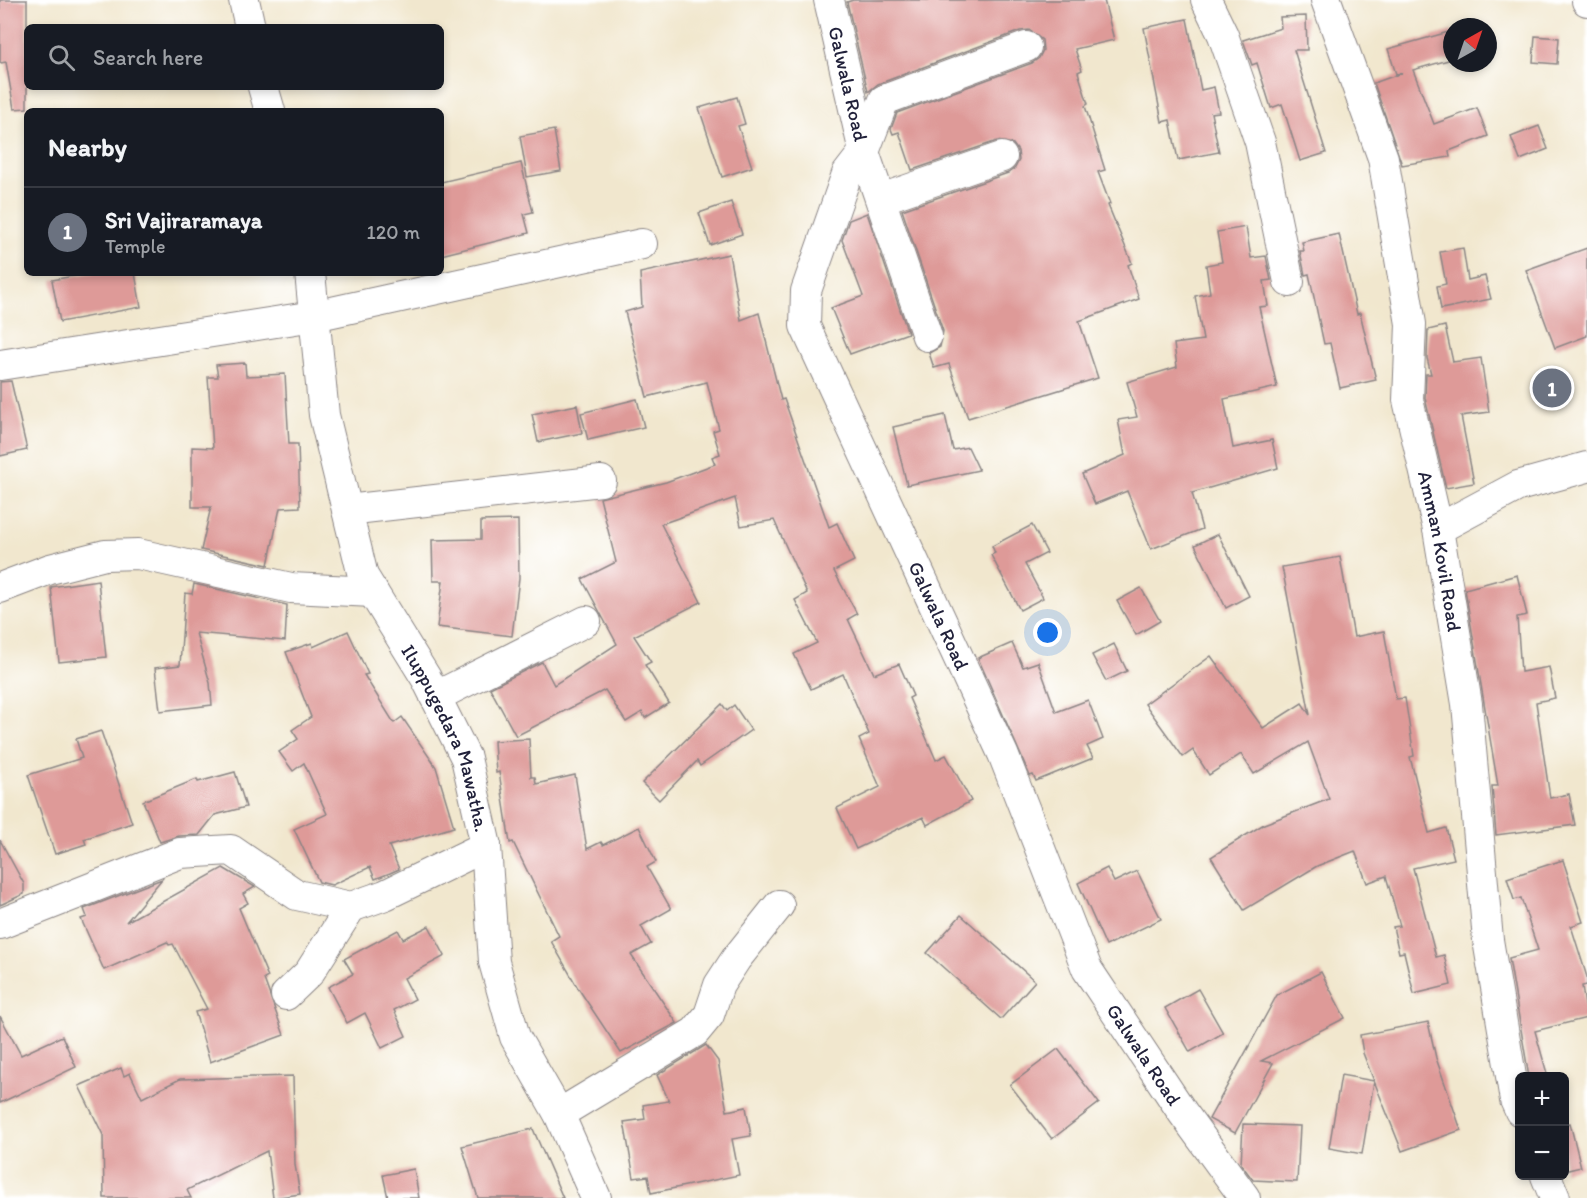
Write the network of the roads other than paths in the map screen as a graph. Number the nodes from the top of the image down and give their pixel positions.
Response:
1 (244, 0) edge
2 (829, 0) edge
3 (1206, 0) edge
4 (1326, 0) edge
5 (249, 24) edge
6 (1026, 47) dead end
7 (264, 90) edge
8 (269, 108) edge
9 (864, 152) junction
10 (1002, 157) dead end
11 (881, 199) junction
12 (642, 244) dead end
13 (310, 276) edge
14 (1288, 282) dead end
15 (314, 316) junction
16 (927, 336) dead end
17 (0, 365) edge
18 (1587, 467) edge
19 (601, 481) dead end
20 (347, 510) junction
21 (1438, 529) junction
22 (0, 588) edge
23 (373, 592) junction
24 (586, 621) dead end
25 (435, 697) junction
26 (486, 846) junction
27 (779, 905) dead end
28 (351, 907) junction
29 (0, 924) edge
30 (286, 995) dead end
31 (1515, 1100) edge
32 (559, 1114) junction
33 (1548, 1180) edge
34 (596, 1198) edge
35 (1245, 1198) edge
36 (1556, 1198) edge

1 - 5 street
2 - 9 street, Galwala Road
3 - 14 street
4 - 21 street, Amman Kovil Road
6 - 9 street
7 - 8 street
9 - 11 street
9 - 35 street, Galwala Road
10 - 11 street
11 - 16 street
12 - 15 street
13 - 15 street, Iluppugedara Mawatha.
15 - 17 street
15 - 20 street, Iluppugedara Mawatha.
18 - 21 street
19 - 20 street
20 - 23 street, Iluppugedara Mawatha.
21 - 31 street, Amman Kovil Road
22 - 23 street
23 - 25 street, Iluppugedara Mawatha.
24 - 25 street
25 - 26 street, Iluppugedara Mawatha.
26 - 28 street
26 - 32 street, Iluppugedara Mawatha.
27 - 32 street
28 - 29 street
28 - 30 street
32 - 34 street, Iluppugedara Mawatha.
33 - 36 street

